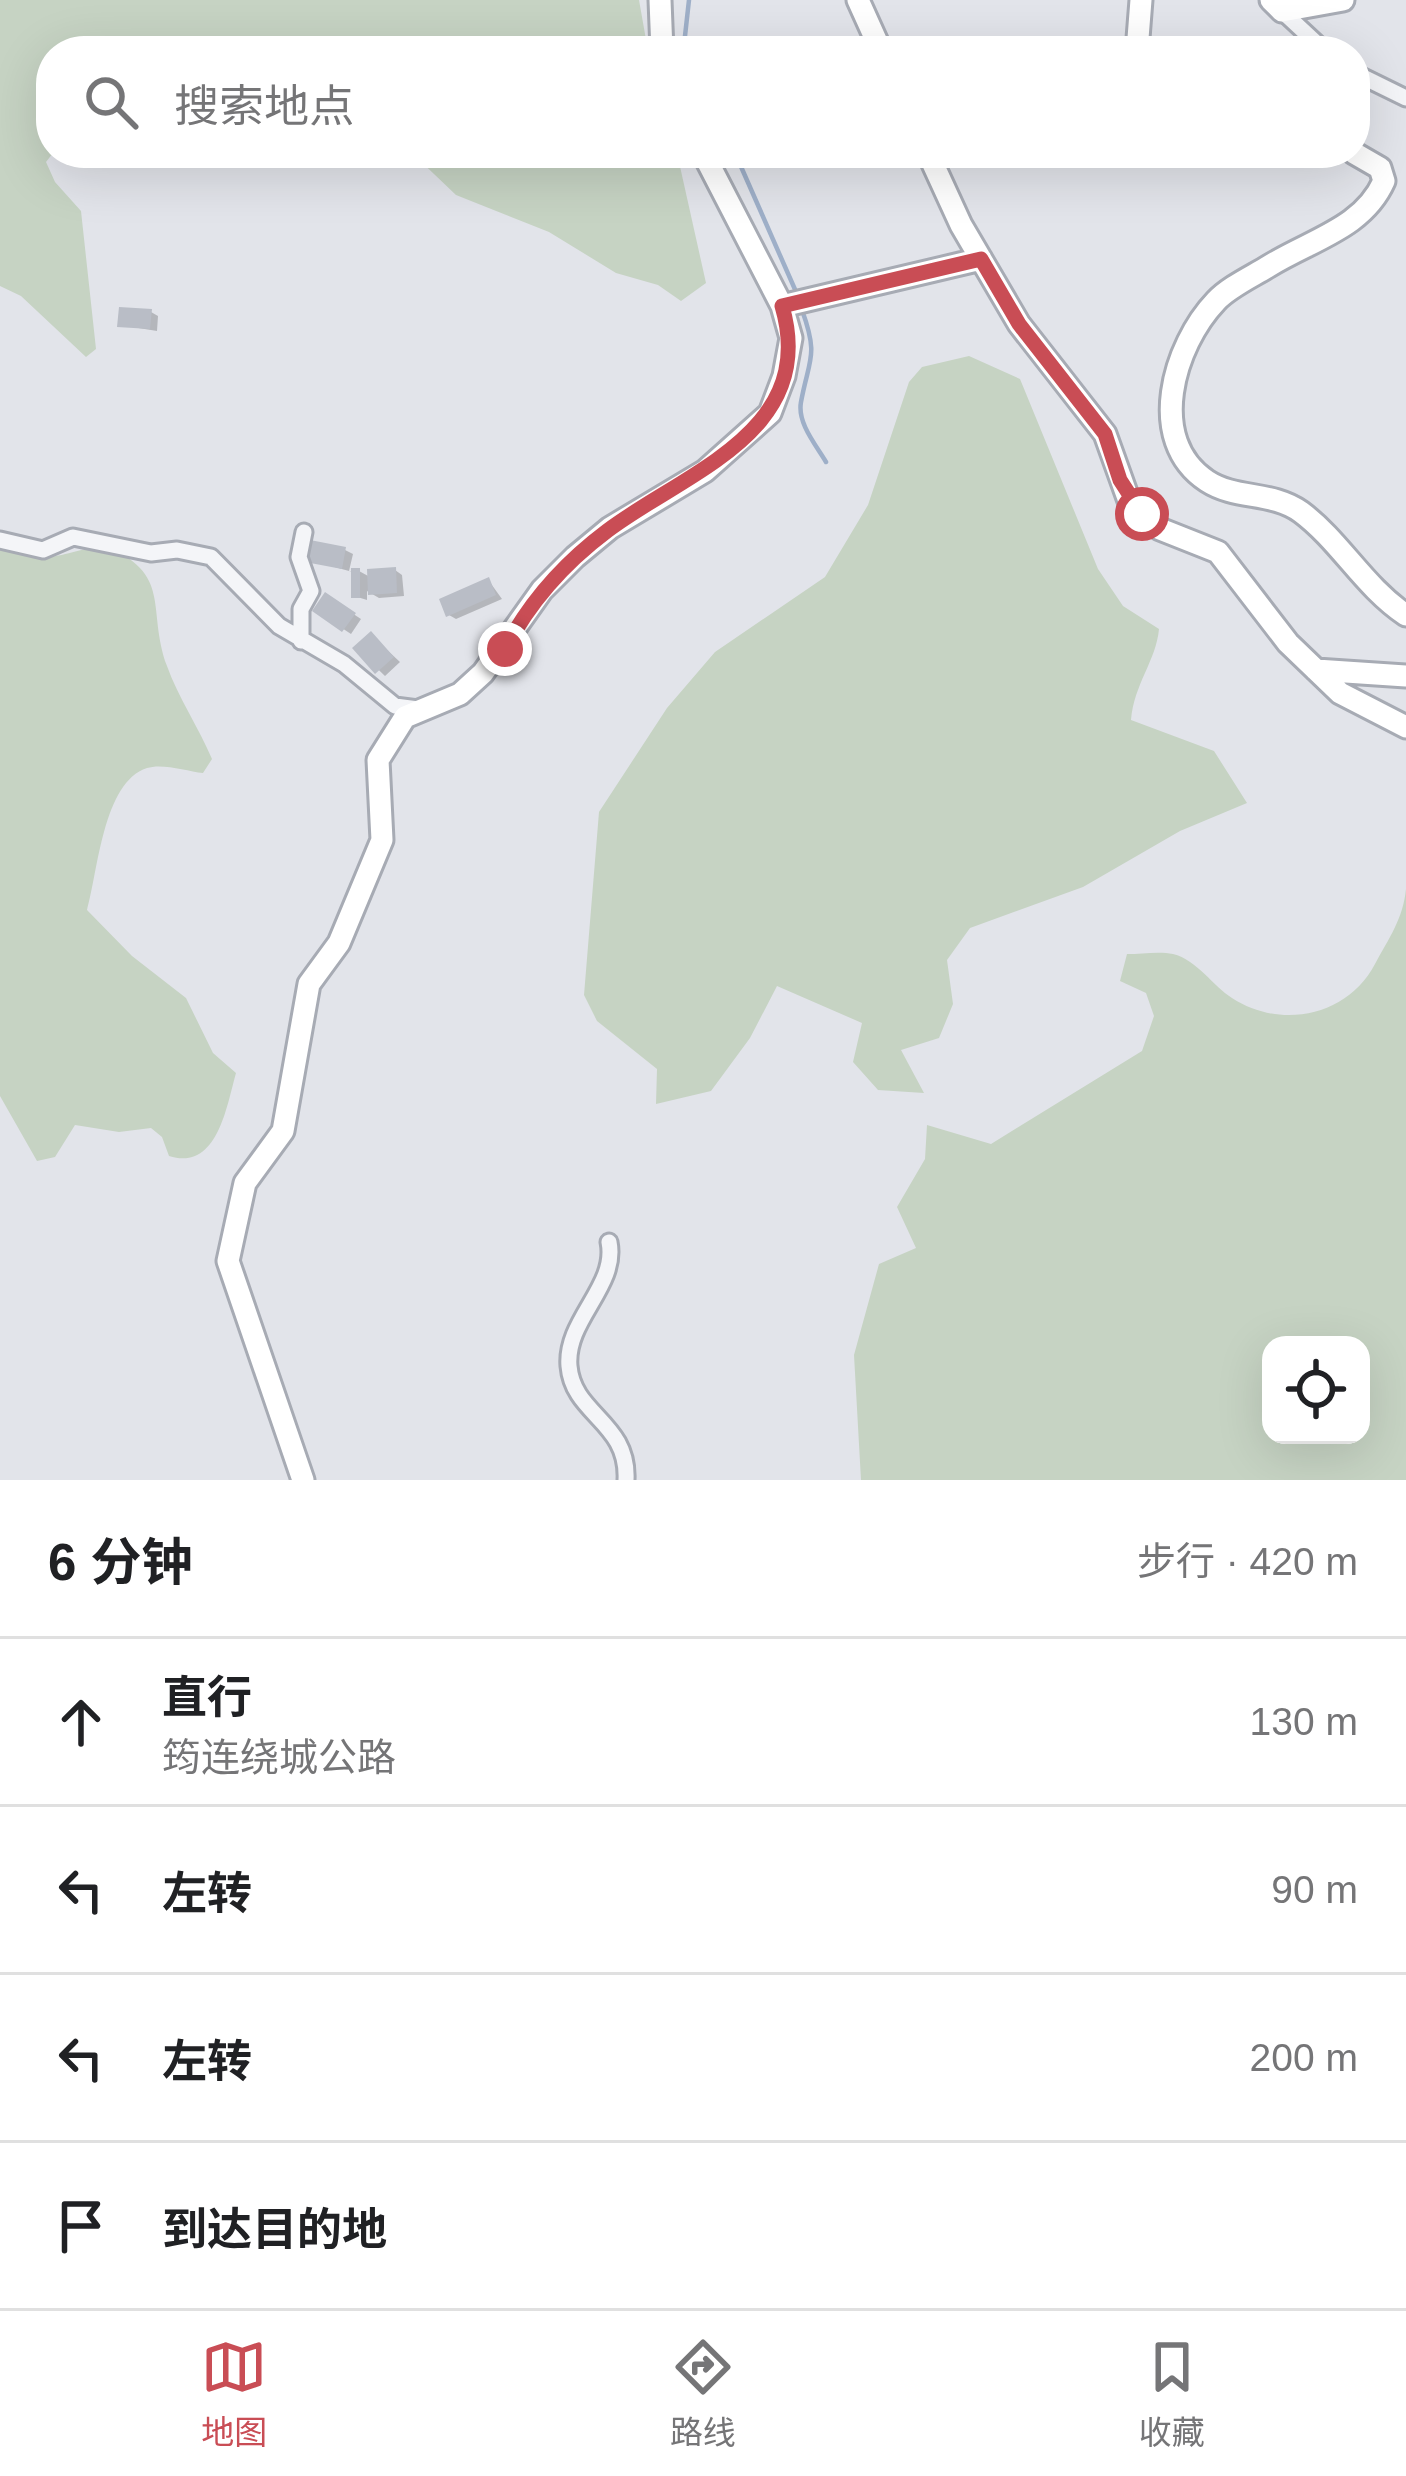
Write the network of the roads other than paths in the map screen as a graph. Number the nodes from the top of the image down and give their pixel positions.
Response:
1 (660, 0) edge
2 (858, 0) edge
3 (1141, 0) edge
4 (1343, 0) edge
5 (1277, 6) edge
6 (661, 36) edge
7 (874, 36) edge
8 (1138, 36) edge
9 (1309, 36) edge
10 (1370, 81) edge
11 (1406, 98) edge
12 (1370, 162) edge
13 (711, 168) edge
14 (936, 168) edge
15 (981, 259) junction
16 (786, 305) junction
17 (304, 532) dead end
18 (0, 540) edge
19 (1406, 615) edge
20 (301, 641) junction
21 (1316, 670) junction
22 (1406, 676) edge
23 (421, 710) junction
24 (1406, 727) edge
25 (608, 1242) dead end
26 (303, 1480) edge
27 (626, 1480) edge

1 - 6 street
2 - 7 street
3 - 8 street
4 - 5 street
5 - 9 street
10 - 11 street
12 - 19 street
13 - 16 street
14 - 15 street
15 - 16 street
15 - 21 street
16 - 23 street
17 - 20 street
18 - 20 street
20 - 23 street
21 - 22 street
21 - 24 street
23 - 26 street
25 - 27 street

